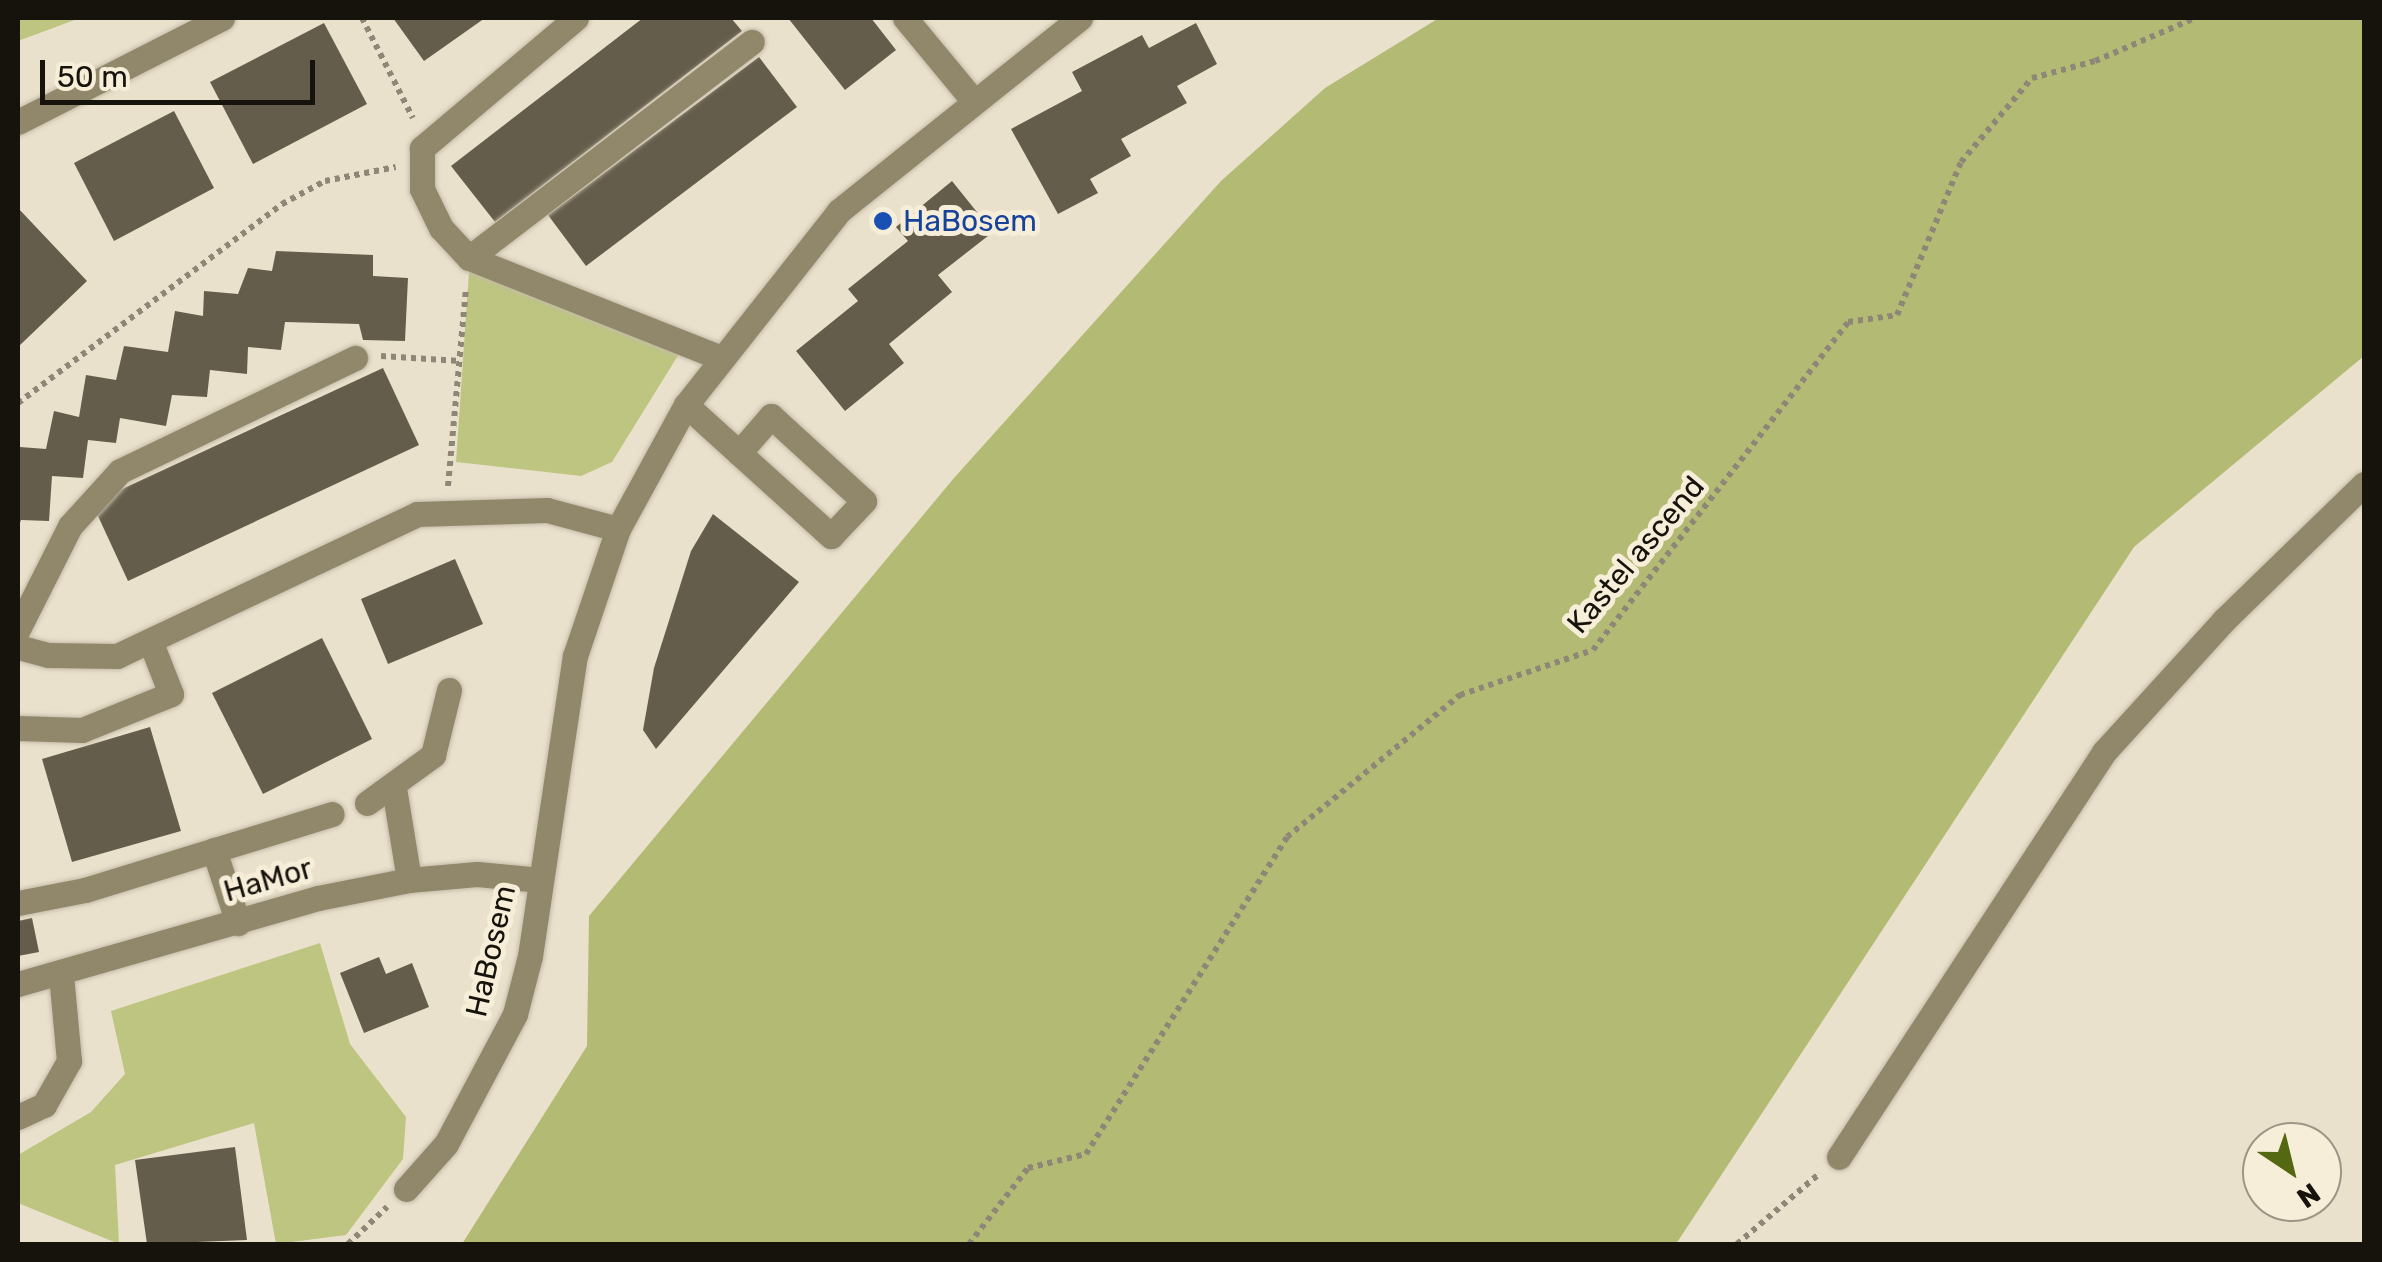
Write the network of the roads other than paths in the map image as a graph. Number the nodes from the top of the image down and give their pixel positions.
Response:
1 (576, 18) edge
2 (905, 18) edge
3 (1080, 18) edge
4 (215, 19) edge
5 (752, 42) dead end
6 (972, 98) junction
7 (18, 122) edge
8 (469, 258) junction
9 (355, 358) road end
10 (722, 358) junction
11 (686, 405) junction
12 (739, 453) junction
13 (2364, 484) edge
14 (618, 529) junction
15 (18, 629) edge
16 (151, 643) junction
17 (18, 647) edge
18 (449, 690) dead end
19 (18, 728) edge
20 (394, 788) junction
21 (366, 803) dead end
22 (332, 814) dead end
23 (214, 850) junction
24 (409, 880) junction
25 (542, 880) junction
26 (18, 903) edge
27 (238, 922) junction
28 (61, 975) junction
29 (18, 984) edge
30 (18, 1117) edge
31 (1839, 1157) road end
32 (406, 1189) road end

1 - 8 street
2 - 6 street
3 - 6 street, HaBosem
4 - 7 street
5 - 8 street
6 - 10 street, HaBosem
8 - 10 street
9 - 15 street
10 - 11 street, HaBosem
11 - 12 street
11 - 14 street, HaBosem
12 - 12 street
13 - 31 street
14 - 16 street
14 - 25 street, HaBosem
16 - 17 street
16 - 19 street
18 - 20 street
20 - 21 street
20 - 24 street
22 - 23 street
23 - 26 street
23 - 27 street
24 - 25 street, HaMor
24 - 27 street, HaMor
25 - 32 street, HaBosem
27 - 28 street, HaMor
28 - 29 street, HaMor
28 - 30 street

